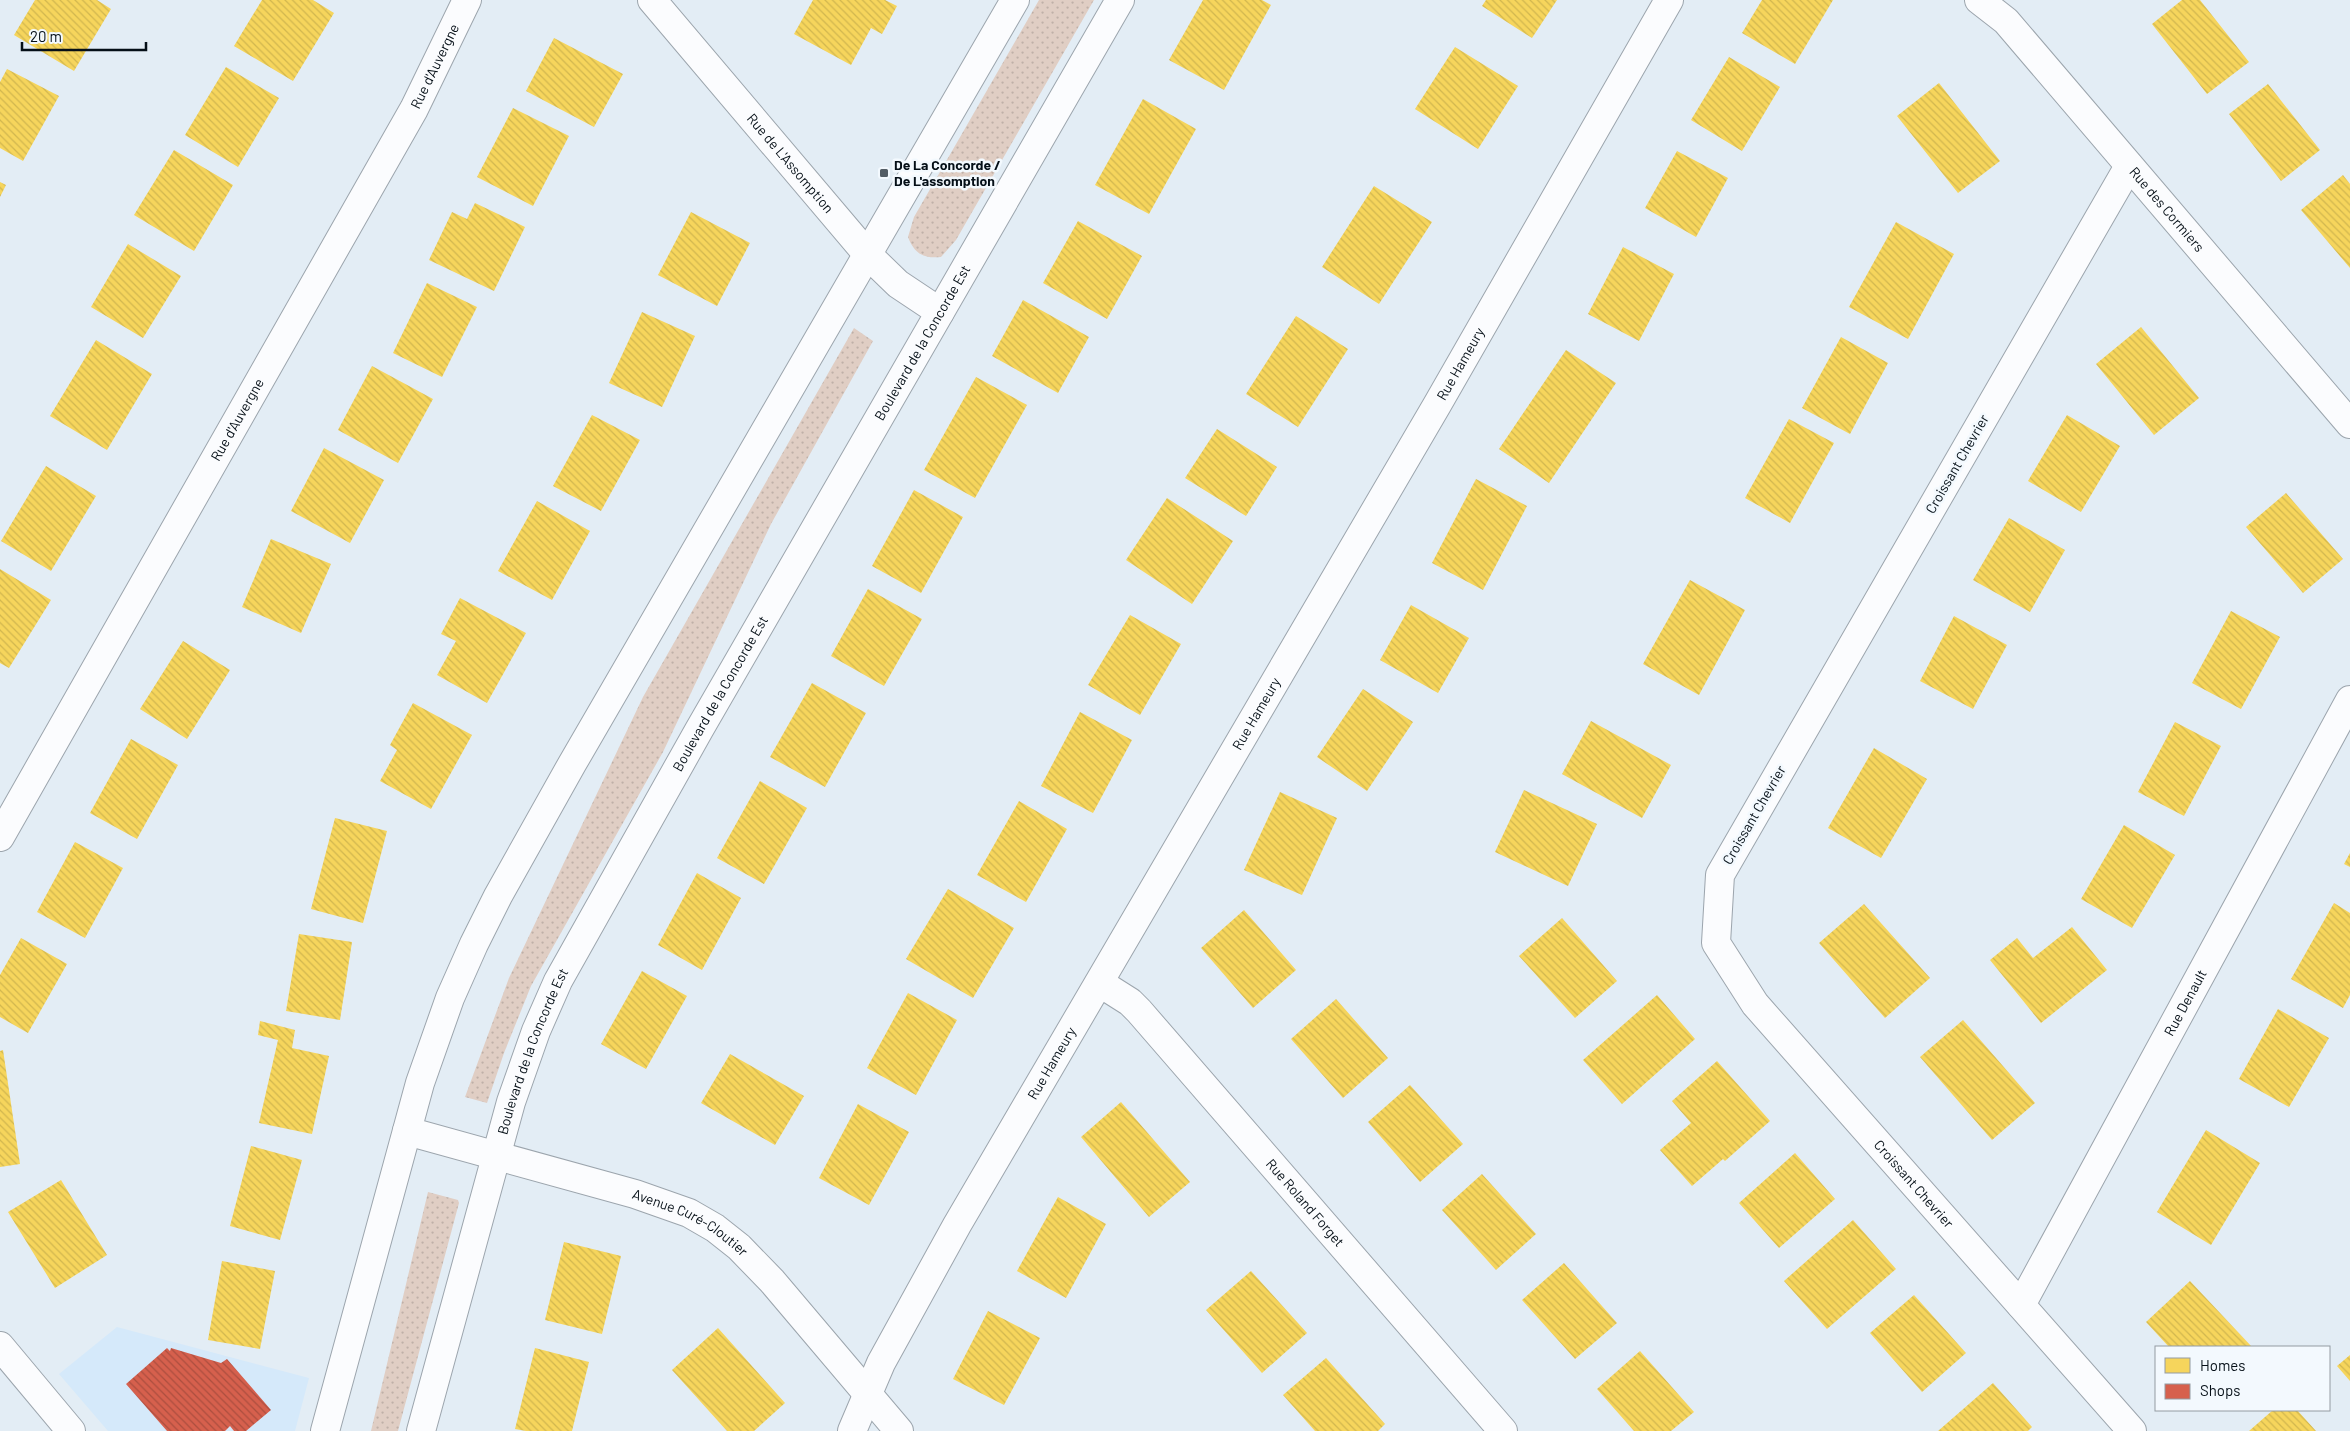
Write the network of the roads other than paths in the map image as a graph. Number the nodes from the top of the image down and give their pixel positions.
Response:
1 (467, 0) edge
2 (652, 0) edge
3 (1015, 0) edge
4 (1120, 0) edge
5 (1669, 0) edge
6 (1979, 0) edge
7 (2129, 166) junction
8 (868, 255) junction
9 (940, 312) junction
10 (2350, 424) edge
11 (2350, 700) edge
12 (0, 836) edge
13 (1100, 983) junction
14 (407, 1131) junction
15 (496, 1155) junction
16 (2021, 1305) junction
17 (0, 1346) edge
18 (867, 1394) junction
19 (71, 1431) edge
20 (325, 1431) edge
21 (421, 1431) edge
22 (852, 1431) edge
23 (899, 1431) edge
24 (1503, 1431) edge
25 (2132, 1431) edge

1 - 12 street, Rue d'Auvergne
2 - 8 street, Rue de L'Assomption
3 - 8 street
4 - 9 street, Boulevard de la Concorde Est
5 - 13 street, Rue Hameury
6 - 7 street, Rue des Cormiers
7 - 10 street, Rue des Cormiers
7 - 16 street, Croissant Chevrier
8 - 9 street, Rue de L'Assomption
8 - 14 street
9 - 15 street, Boulevard de la Concorde Est
11 - 16 street, Rue Denault
13 - 18 street, Rue Hameury
13 - 24 street, Rue Roland Forget
14 - 15 street, Avenue Curé-Cloutier
14 - 20 street
15 - 18 street, Avenue Curé-Cloutier
15 - 21 street, Boulevard de la Concorde Est
16 - 25 street, Croissant Chevrier
17 - 19 street
18 - 22 street, Rue Hameury
18 - 23 street, Avenue Curé-Cloutier

